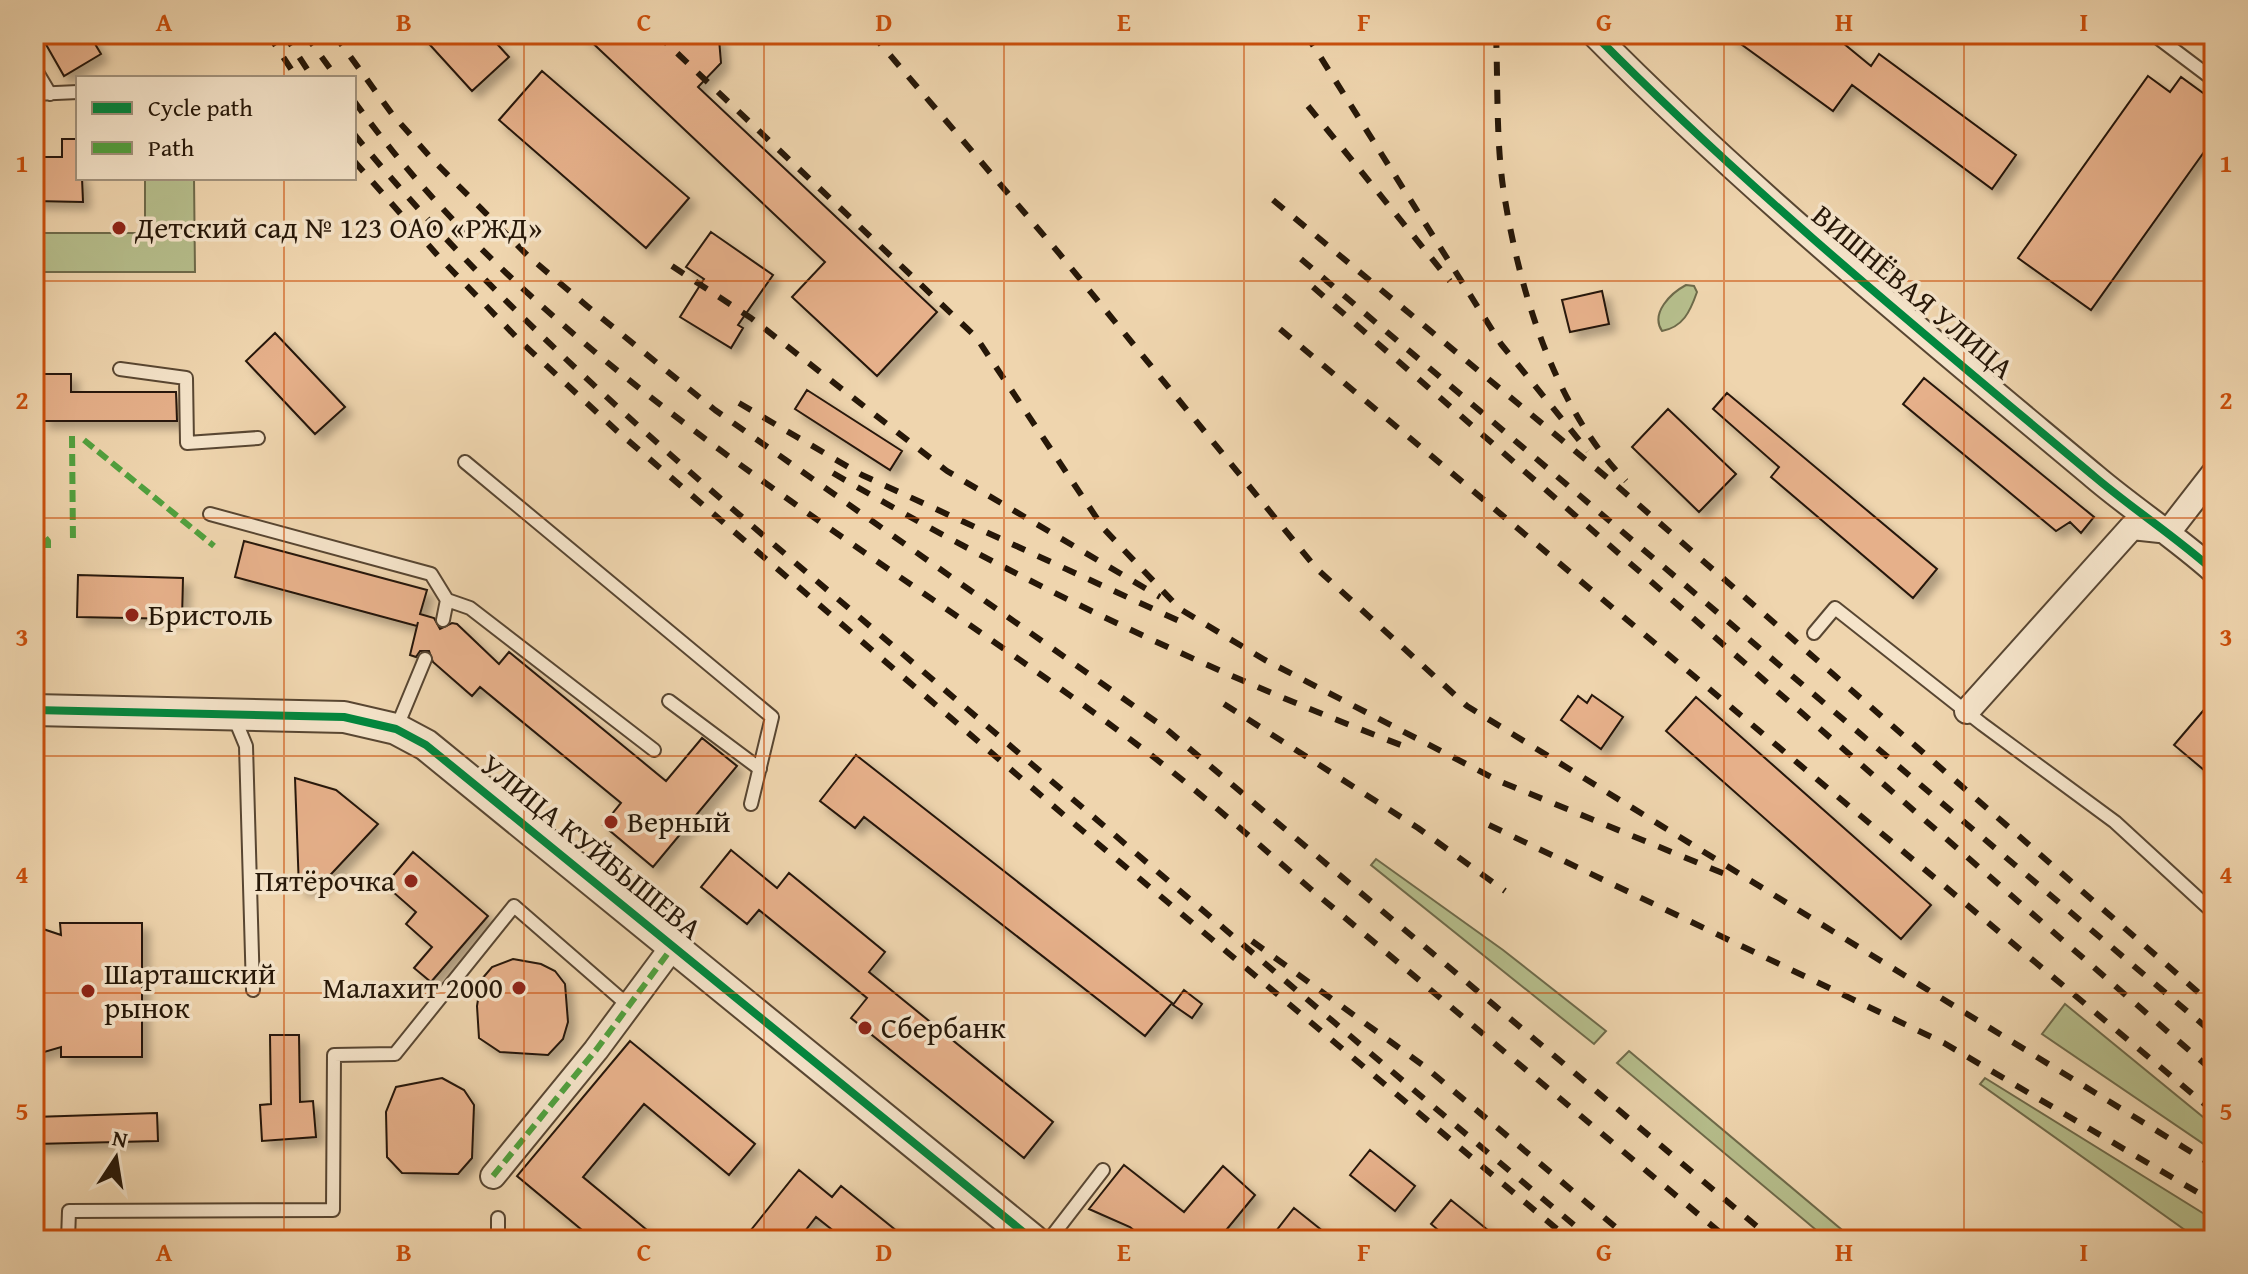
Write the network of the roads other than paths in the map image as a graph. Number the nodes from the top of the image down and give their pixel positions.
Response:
1 (1594, 34) edge
2 (2153, 34) edge
3 (34, 67) edge
4 (2214, 80) edge
5 (76, 92) edge
6 (34, 94) edge
7 (50, 94) junction
8 (120, 369) dead end
9 (258, 438) dead end
10 (465, 462) dead end
11 (2214, 473) edge
12 (210, 514) dead end
13 (2169, 531) junction
14 (2214, 571) edge
15 (447, 600) junction
16 (443, 620) dead end
17 (1814, 633) dead end
18 (425, 659) dead end
19 (669, 701) dead end
20 (34, 710) edge
21 (1967, 711) junction
22 (232, 714) junction
23 (396, 729) junction
24 (654, 750) dead end
25 (760, 769) junction
26 (751, 804) dead end
27 (2214, 913) edge
28 (674, 945) junction
29 (253, 990) dead end
30 (629, 1006) junction
31 (1103, 1170) dead end
32 (493, 1176) dead end
33 (498, 1218) dead end
34 (68, 1240) edge
35 (498, 1240) edge
36 (1033, 1240) edge
37 (1049, 1240) edge

1 - 13 street, ВИШНЁВАЯ УЛИЦА
2 - 4 lane
3 - 7 lane
5 - 7 lane
6 - 7 lane
8 - 9 lane
10 - 25 lane
11 - 13 street
12 - 15 lane
13 - 14 street, ВИШНЁВАЯ УЛИЦА
13 - 21 street
15 - 16 lane
15 - 24 lane
17 - 21 lane
18 - 23 lane
19 - 25 lane
20 - 22 street, УЛИЦА КУЙБЫШЕВА
21 - 27 lane
22 - 23 street, УЛИЦА КУЙБЫШЕВА
22 - 29 lane
23 - 28 street, УЛИЦА КУЙБЫШЕВА
25 - 26 lane
28 - 30 street
28 - 36 street, УЛИЦА КУЙБЫШЕВА
30 - 32 street
30 - 34 lane
31 - 37 lane
33 - 35 lane

